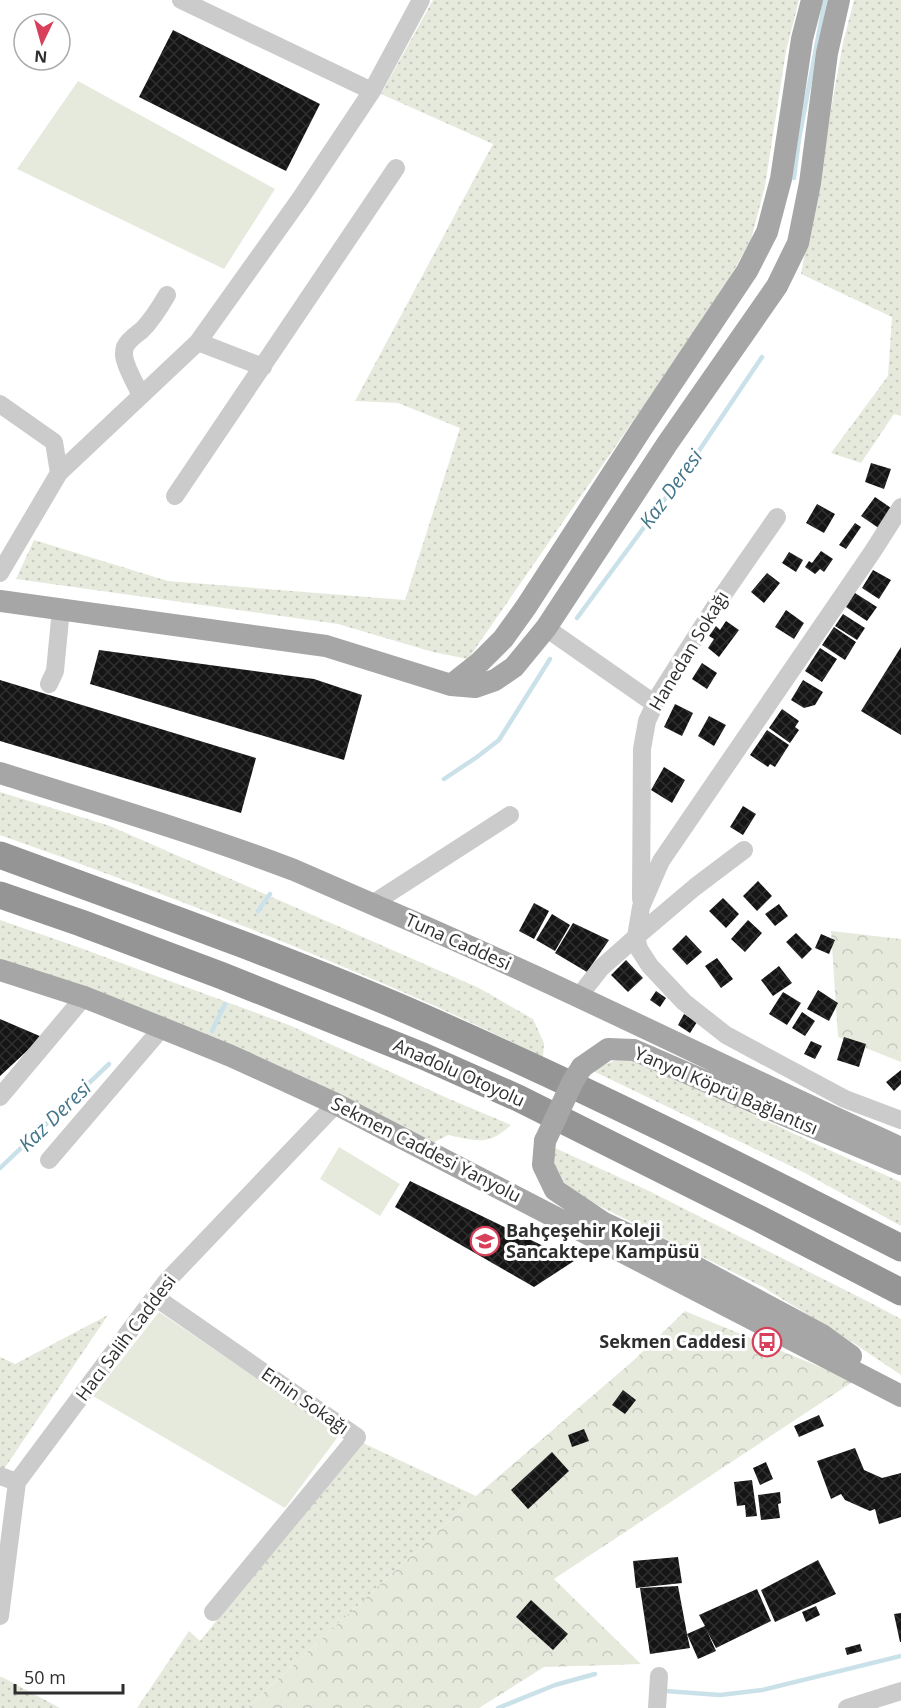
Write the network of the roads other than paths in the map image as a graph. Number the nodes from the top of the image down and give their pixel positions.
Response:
1 (181, 0) edge
2 (421, 0) edge
3 (812, 0) edge
4 (839, 0) edge
5 (372, 92) junction
6 (396, 168) dead end
7 (167, 295) dead end
8 (198, 342) junction
9 (263, 367) junction
10 (141, 396) junction
11 (0, 404) edge
12 (59, 473) junction
13 (175, 496) dead end
14 (901, 507) edge
15 (777, 517) dead end
16 (0, 573) edge
17 (0, 601) edge
18 (61, 609) junction
19 (546, 628) junction
20 (49, 684) dead end
21 (451, 685) junction
22 (655, 704) junction
23 (0, 773) edge
24 (510, 815) dead end
25 (744, 850) dead end
26 (0, 855) edge
27 (0, 895) edge
28 (372, 904) junction
29 (641, 907) junction
30 (636, 937) junction
31 (0, 970) edge
32 (579, 996) junction
33 (84, 997) junction
34 (162, 1028) junction
35 (0, 1097) edge
36 (336, 1104) junction
37 (901, 1120) edge
38 (901, 1148) edge
39 (49, 1160) dead end
40 (901, 1164) edge
41 (901, 1248) edge
42 (901, 1292) edge
43 (155, 1297) junction
44 (901, 1394) edge
45 (8, 1479) edge
46 (213, 1612) dead end
47 (0, 1616) edge
48 (659, 1676) dead end
49 (901, 1691) edge
50 (657, 1708) edge
51 (847, 1708) edge

1 - 5 street
2 - 5 street
3 - 21 main road
4 - 19 main road
5 - 8 street
6 - 9 street
7 - 10 street
8 - 9 street
8 - 10 street
9 - 13 street
10 - 12 street
11 - 12 street
12 - 16 street
14 - 29 street
15 - 22 street, Hanedan Sokağı
17 - 18 main road
18 - 20 street
18 - 21 main road
19 - 21 main road
19 - 22 street
22 - 29 street, Hanedan Sokağı
23 - 28 main road, Tuna Caddesi
24 - 28 street
25 - 30 street
26 - 41 highway, Anadolu Otoyolu
27 - 42 highway, Anadolu Otoyolu
28 - 32 main road, Tuna Caddesi
29 - 30 street
30 - 32 street
30 - 37 street
31 - 33 main road, Sekmen Caddesi Yanyolu
32 - 38 main road, Tuna Caddesi
33 - 34 main road, Sekmen Caddesi Yanyolu
33 - 35 street
34 - 36 main road, Sekmen Caddesi Yanyolu
34 - 39 street
36 - 43 street, Hacı Salih Caddesi
36 - 44 main road, Sekmen Caddesi Yanyolu
40 - 44 main road, Yanyol Köprü Bağlantısı, bridge
43 - 45 street, Hacı Salih Caddesi
43 - 46 street, Emin Sokağı
45 - 47 street, Hacı Salih Caddesi
48 - 50 street
49 - 51 street

